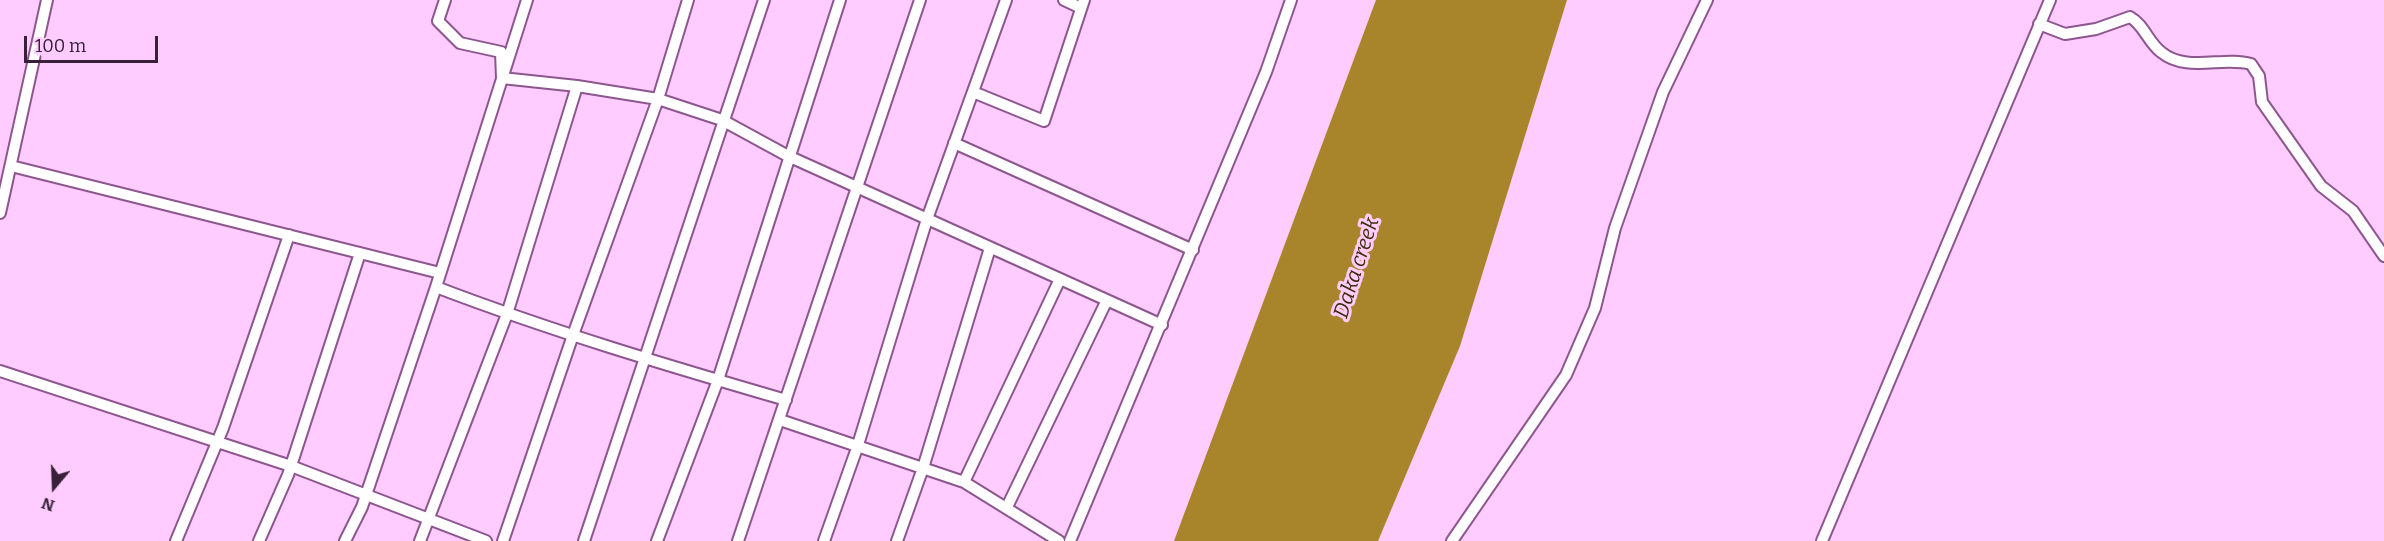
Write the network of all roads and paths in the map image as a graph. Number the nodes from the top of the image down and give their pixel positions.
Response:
1 (47, 0) edge
2 (445, 0) edge
3 (527, 0) edge
4 (688, 0) edge
5 (764, 0) edge
6 (840, 0) edge
7 (920, 0) edge
8 (1006, 0) edge
9 (1064, 0) edge
10 (1291, 0) edge
11 (1707, 0) edge
12 (2050, 0) edge
13 (1082, 4) edge
14 (2040, 24) junction
15 (502, 78) junction
16 (577, 86) junction
17 (973, 92) junction
18 (658, 99) junction
19 (722, 120) junction
20 (954, 143) junction
21 (788, 156) junction
22 (11, 166) junction
23 (857, 188) junction
24 (0, 213) edge
25 (927, 219) junction
26 (288, 235) junction
27 (990, 248) junction
28 (1193, 250) junction
29 (360, 253) junction
30 (2384, 256) edge
31 (440, 273) junction
32 (1060, 279) junction
33 (436, 287) junction
34 (1107, 300) junction
35 (507, 314) junction
36 (1162, 325) junction
37 (573, 335) junction
38 (645, 359) junction
39 (0, 371) edge
40 (718, 380) junction
41 (786, 400) junction
42 (780, 420) junction
43 (218, 442) junction
44 (857, 448) junction
45 (291, 466) junction
46 (923, 468) junction
47 (964, 482) junction
48 (366, 496) junction
49 (1006, 507) junction
50 (428, 520) junction
51 (176, 541) edge
52 (259, 541) edge
53 (345, 541) edge
54 (420, 541) edge
55 (486, 541) edge
56 (503, 541) edge
57 (584, 541) edge
58 (657, 541) edge
59 (738, 541) edge
60 (824, 541) edge
61 (897, 541) edge
62 (1059, 541) edge
63 (1070, 541) edge
64 (1452, 541) edge
65 (1822, 541) edge

1 - 22 street
2 - 15 street
3 - 15 street
4 - 18 street
5 - 19 street
6 - 21 street
7 - 23 street
8 - 17 street
9 - 13 street
10 - 28 street
11 - 64 street
12 - 14 street
13 - 17 street
14 - 30 street
14 - 65 street
15 - 16 street
15 - 31 street
16 - 18 street
16 - 35 street
17 - 20 street
18 - 19 street
18 - 37 street
19 - 21 street
19 - 38 street
20 - 25 street
20 - 28 street
21 - 23 street
21 - 40 street
22 - 24 street
22 - 26 street
23 - 25 street
23 - 41 street
25 - 27 street
25 - 44 street
26 - 29 street
26 - 43 street
27 - 32 street
27 - 46 street
28 - 36 street
29 - 31 street
29 - 45 street
31 - 33 street
32 - 34 street
32 - 47 street
33 - 35 street
33 - 48 street
34 - 36 street
34 - 49 street
35 - 37 street
35 - 50 street
36 - 63 street
37 - 38 street
37 - 56 street
38 - 40 street
38 - 57 street
39 - 43 street
40 - 41 street
40 - 58 street
41 - 42 street
42 - 44 street
42 - 59 street
43 - 45 street
43 - 51 street
44 - 46 street
44 - 60 street
45 - 48 street
45 - 52 street
46 - 47 street
46 - 61 street
47 - 49 street
48 - 50 street
48 - 53 street
49 - 62 street
50 - 54 street
50 - 55 street

